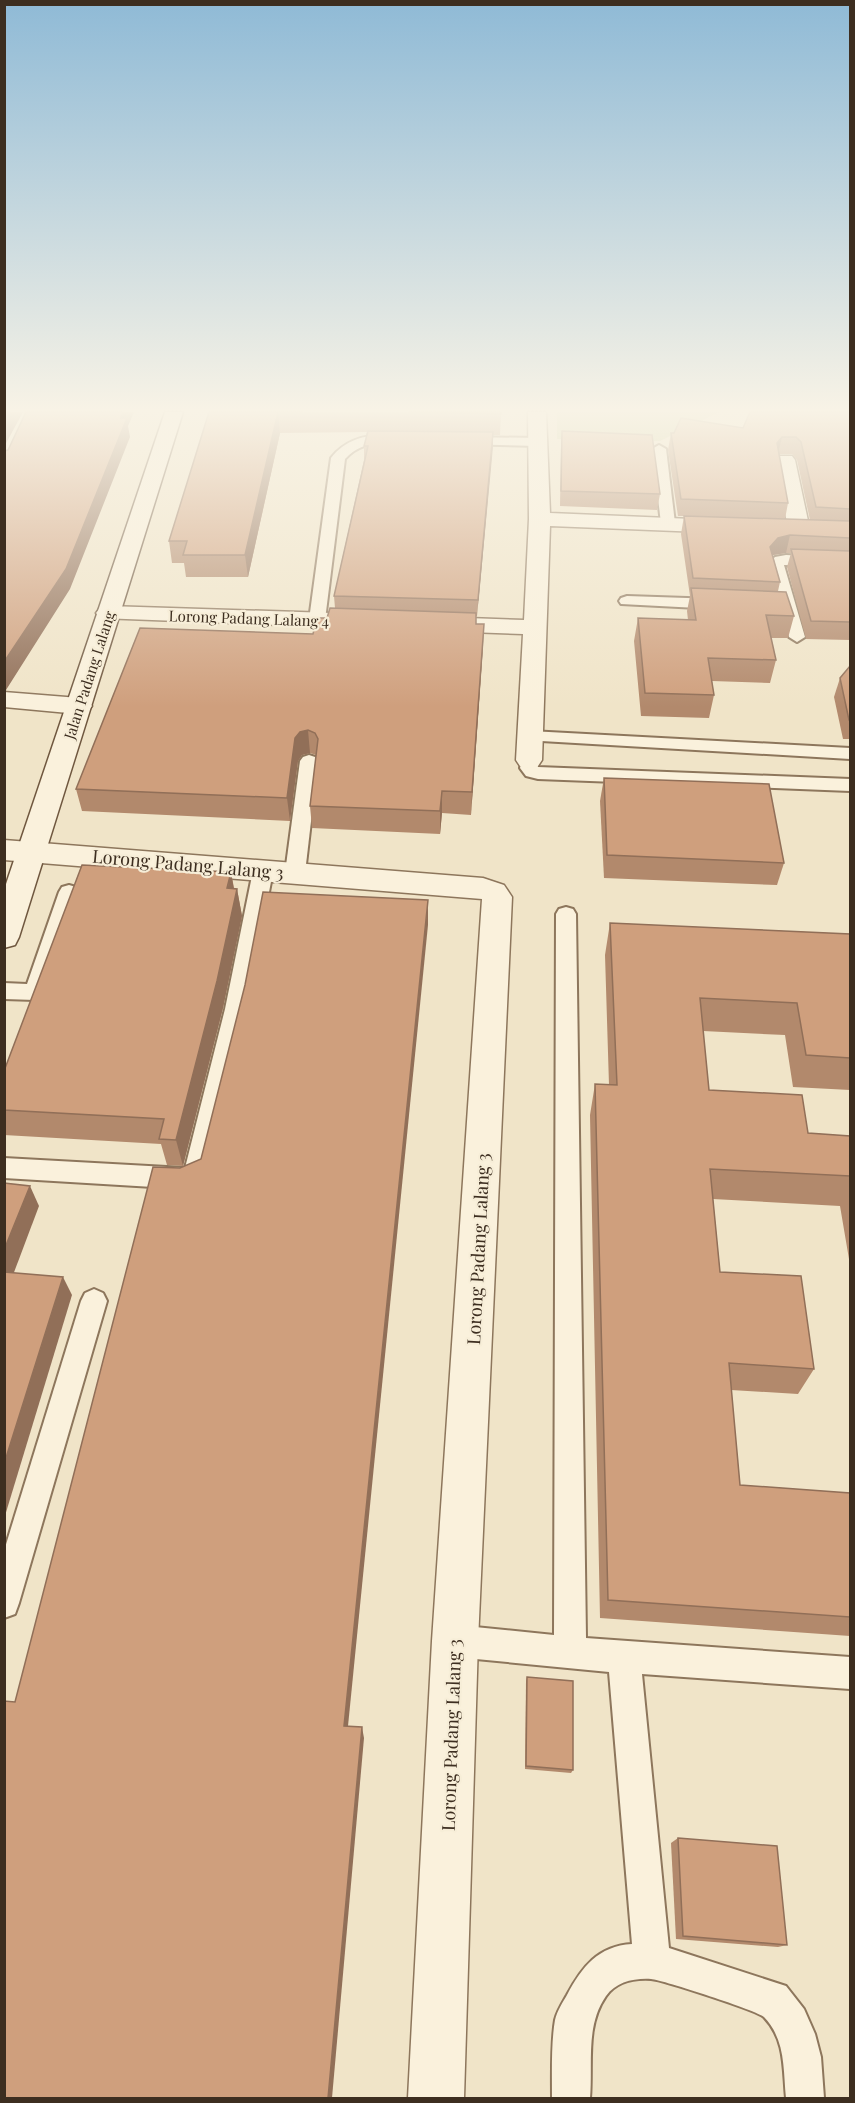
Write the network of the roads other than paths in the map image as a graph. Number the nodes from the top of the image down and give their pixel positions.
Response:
1 (142, 510) edge
2 (331, 510) edge
3 (540, 510) edge
4 (666, 510) edge
5 (798, 510) edge
6 (540, 519) junction
7 (668, 523) junction
8 (850, 562) edge
9 (627, 601) dead end
10 (730, 605) edge
11 (108, 613) junction
12 (317, 620) junction
13 (386, 622) edge
14 (420, 623) edge
15 (535, 627) junction
16 (797, 638) dead end
17 (4, 699) edge
18 (78, 706) junction
19 (529, 748) junction
20 (850, 753) edge
21 (309, 760) dead end
22 (850, 785) edge
23 (19, 851) edge
24 (279, 872) junction
25 (69, 892) edge
26 (566, 914) dead end
27 (4, 937) edge
28 (4, 991) edge
29 (35, 992) junction
30 (27, 1014) edge
31 (4, 1168) edge
32 (93, 1301) dead end
33 (4, 1603) edge
34 (455, 1641) junction
35 (570, 1653) junction
36 (624, 1657) junction
37 (850, 1674) edge
38 (652, 1961) junction
39 (436, 2098) edge
40 (571, 2098) edge
41 (805, 2098) edge

1 - 11 street, Jalan Padang Lalang
2 - 12 lane
3 - 6 street
4 - 7 lane
5 - 7 street
6 - 7 street
6 - 15 street
8 - 16 lane
9 - 10 lane
11 - 12 street, Lorong Padang Lalang 4
11 - 18 street, Jalan Padang Lalang
12 - 13 street, Lorong Padang Lalang 4
14 - 15 street
15 - 19 street
17 - 18 street
18 - 23 street, Jalan Padang Lalang
19 - 20 lane
19 - 22 lane
21 - 24 lane
23 - 24 street, Lorong Padang Lalang 3
23 - 27 street, Jalan Padang Lalang
24 - 31 lane
24 - 34 street, Lorong Padang Lalang 3
25 - 29 lane
26 - 35 lane
28 - 29 lane
29 - 30 lane
32 - 33 lane
34 - 35 lane
34 - 39 street, Lorong Padang Lalang 3
35 - 36 lane
36 - 37 lane
36 - 38 lane
38 - 40 lane
38 - 41 lane

